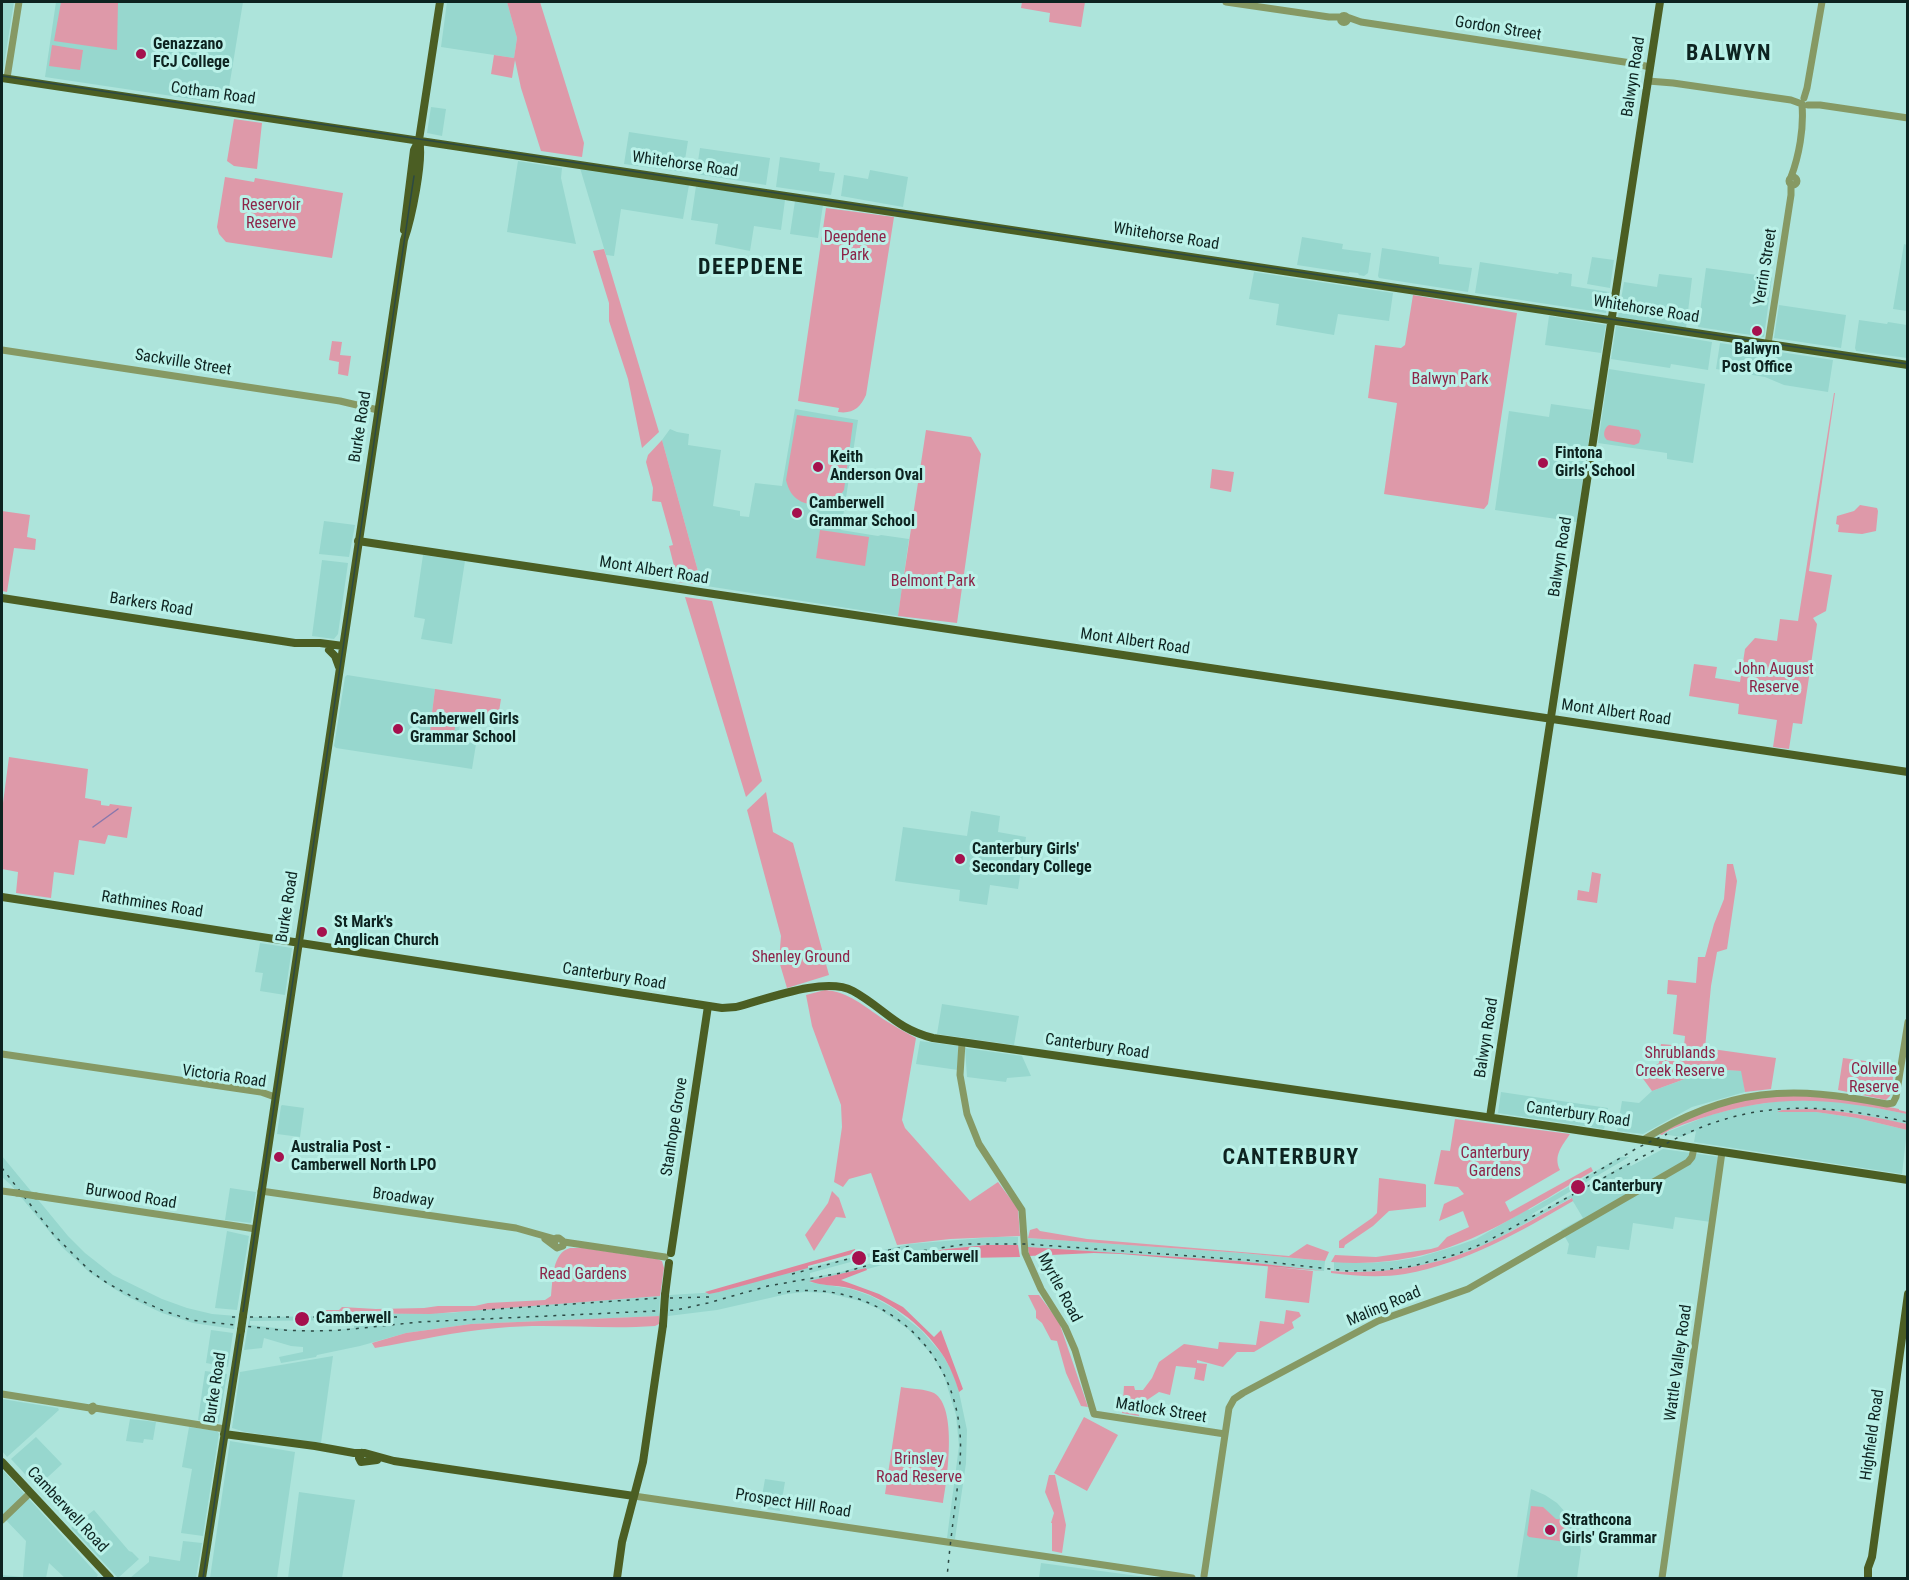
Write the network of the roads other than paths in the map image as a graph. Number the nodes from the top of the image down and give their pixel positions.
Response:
1 (19, 2) edge
2 (440, 2) edge
3 (1226, 2) edge
4 (1660, 2) edge
5 (1822, 2) edge
6 (1651, 66) junction
7 (4, 78) edge
8 (1649, 79) junction
9 (1805, 102) junction
10 (1908, 118) edge
11 (419, 140) junction
12 (1612, 320) junction
13 (1768, 344) junction
14 (2, 350) edge
15 (1908, 365) edge
16 (379, 407) junction
17 (358, 541) junction
18 (2, 598) edge
19 (295, 643) junction
20 (342, 649) junction
21 (328, 650) junction
22 (339, 668) junction
23 (1551, 719) junction
24 (1908, 772) edge
25 (2, 897) edge
26 (298, 943) junction
27 (708, 1006) junction
28 (1908, 1022) edge
29 (962, 1043) junction
30 (2, 1056) edge
31 (275, 1097) junction
32 (1490, 1118) junction
33 (1659, 1130) junction
34 (1643, 1140) junction
35 (1661, 1143) junction
36 (1694, 1148) junction
37 (1722, 1152) junction
38 (1908, 1180) edge
39 (2, 1191) edge
40 (261, 1191) junction
41 (256, 1229) junction
42 (669, 1258) junction
43 (1908, 1294) edge
44 (2, 1394) edge
45 (1094, 1414) joint
46 (225, 1431) junction
47 (1225, 1434) junction
48 (289, 1444) junction
49 (319, 1449) junction
50 (2, 1462) edge
51 (30, 1493) junction
52 (634, 1496) junction
53 (2, 1520) edge
54 (110, 1578) edge
55 (202, 1578) edge
56 (617, 1578) edge
57 (1192, 1578) edge
58 (1204, 1578) edge
59 (1662, 1578) edge
60 (1868, 1578) edge

1 - 7 street
2 - 11 main road, Burke Road
3 - 6 street, Gordon Street
4 - 6 main road, Balwyn Road
5 - 9 street, Yerrin Street
6 - 8 main road, Balwyn Road
7 - 11 main road, Cotham Road
8 - 9 street
8 - 12 main road, Balwyn Road
9 - 10 street
9 - 13 street, Yerrin Street
11 - 12 main road, Whitehorse Road
11 - 16 main road, Burke Road
12 - 13 main road, Whitehorse Road
12 - 23 main road, Balwyn Road
13 - 15 main road, Whitehorse Road
14 - 16 street, Sackville Street
16 - 17 main road, Burke Road
17 - 20 main road, Burke Road
17 - 23 main road, Mont Albert Road
18 - 19 main road, Barkers Road
19 - 20 main road, Barkers Road
19 - 21 main road, Barkers Road
20 - 21 main road, Barkers Road
20 - 22 main road, Burke Road
21 - 22 main road
22 - 26 main road, Burke Road
23 - 24 main road, Mont Albert Road
23 - 32 main road, Balwyn Road
25 - 26 main road, Rathmines Road
26 - 27 main road, Canterbury Road
26 - 31 main road, Burke Road
27 - 29 main road, Canterbury Road
27 - 42 main road, Stanhope Grove
28 - 33 street
29 - 32 main road, Canterbury Road
29 - 45 street, Myrtle Road
30 - 31 street, Victoria Road
31 - 40 main road, Burke Road
32 - 34 main road, Canterbury Road
33 - 34 street
33 - 35 street
34 - 35 main road, Canterbury Road
35 - 36 main road, Canterbury Road
36 - 37 main road, Canterbury Road
36 - 47 street, Maling Road
37 - 38 main road, Canterbury Road
37 - 59 street, Wattle Valley Road
39 - 41 street, Burwood Road, bridge
40 - 41 main road, Burke Road
40 - 42 street, Broadway
41 - 46 main road, Burke Road, bridge
42 - 52 main road, Stanhope Grove, bridge
43 - 60 main road, Highfield Road
44 - 46 street
45 - 47 street, Matlock Street
46 - 48 main road, Prospect Hill Road
46 - 55 main road, Burke Road
47 - 58 street, Maling Road
48 - 49 main road, Prospect Hill Road
48 - 49 main road, Prospect Hill Road
49 - 52 main road, Prospect Hill Road
50 - 51 main road, Camberwell Road
51 - 53 street
51 - 54 main road, Camberwell Road
52 - 56 main road, Stanhope Grove
52 - 57 street, Prospect Hill Road

